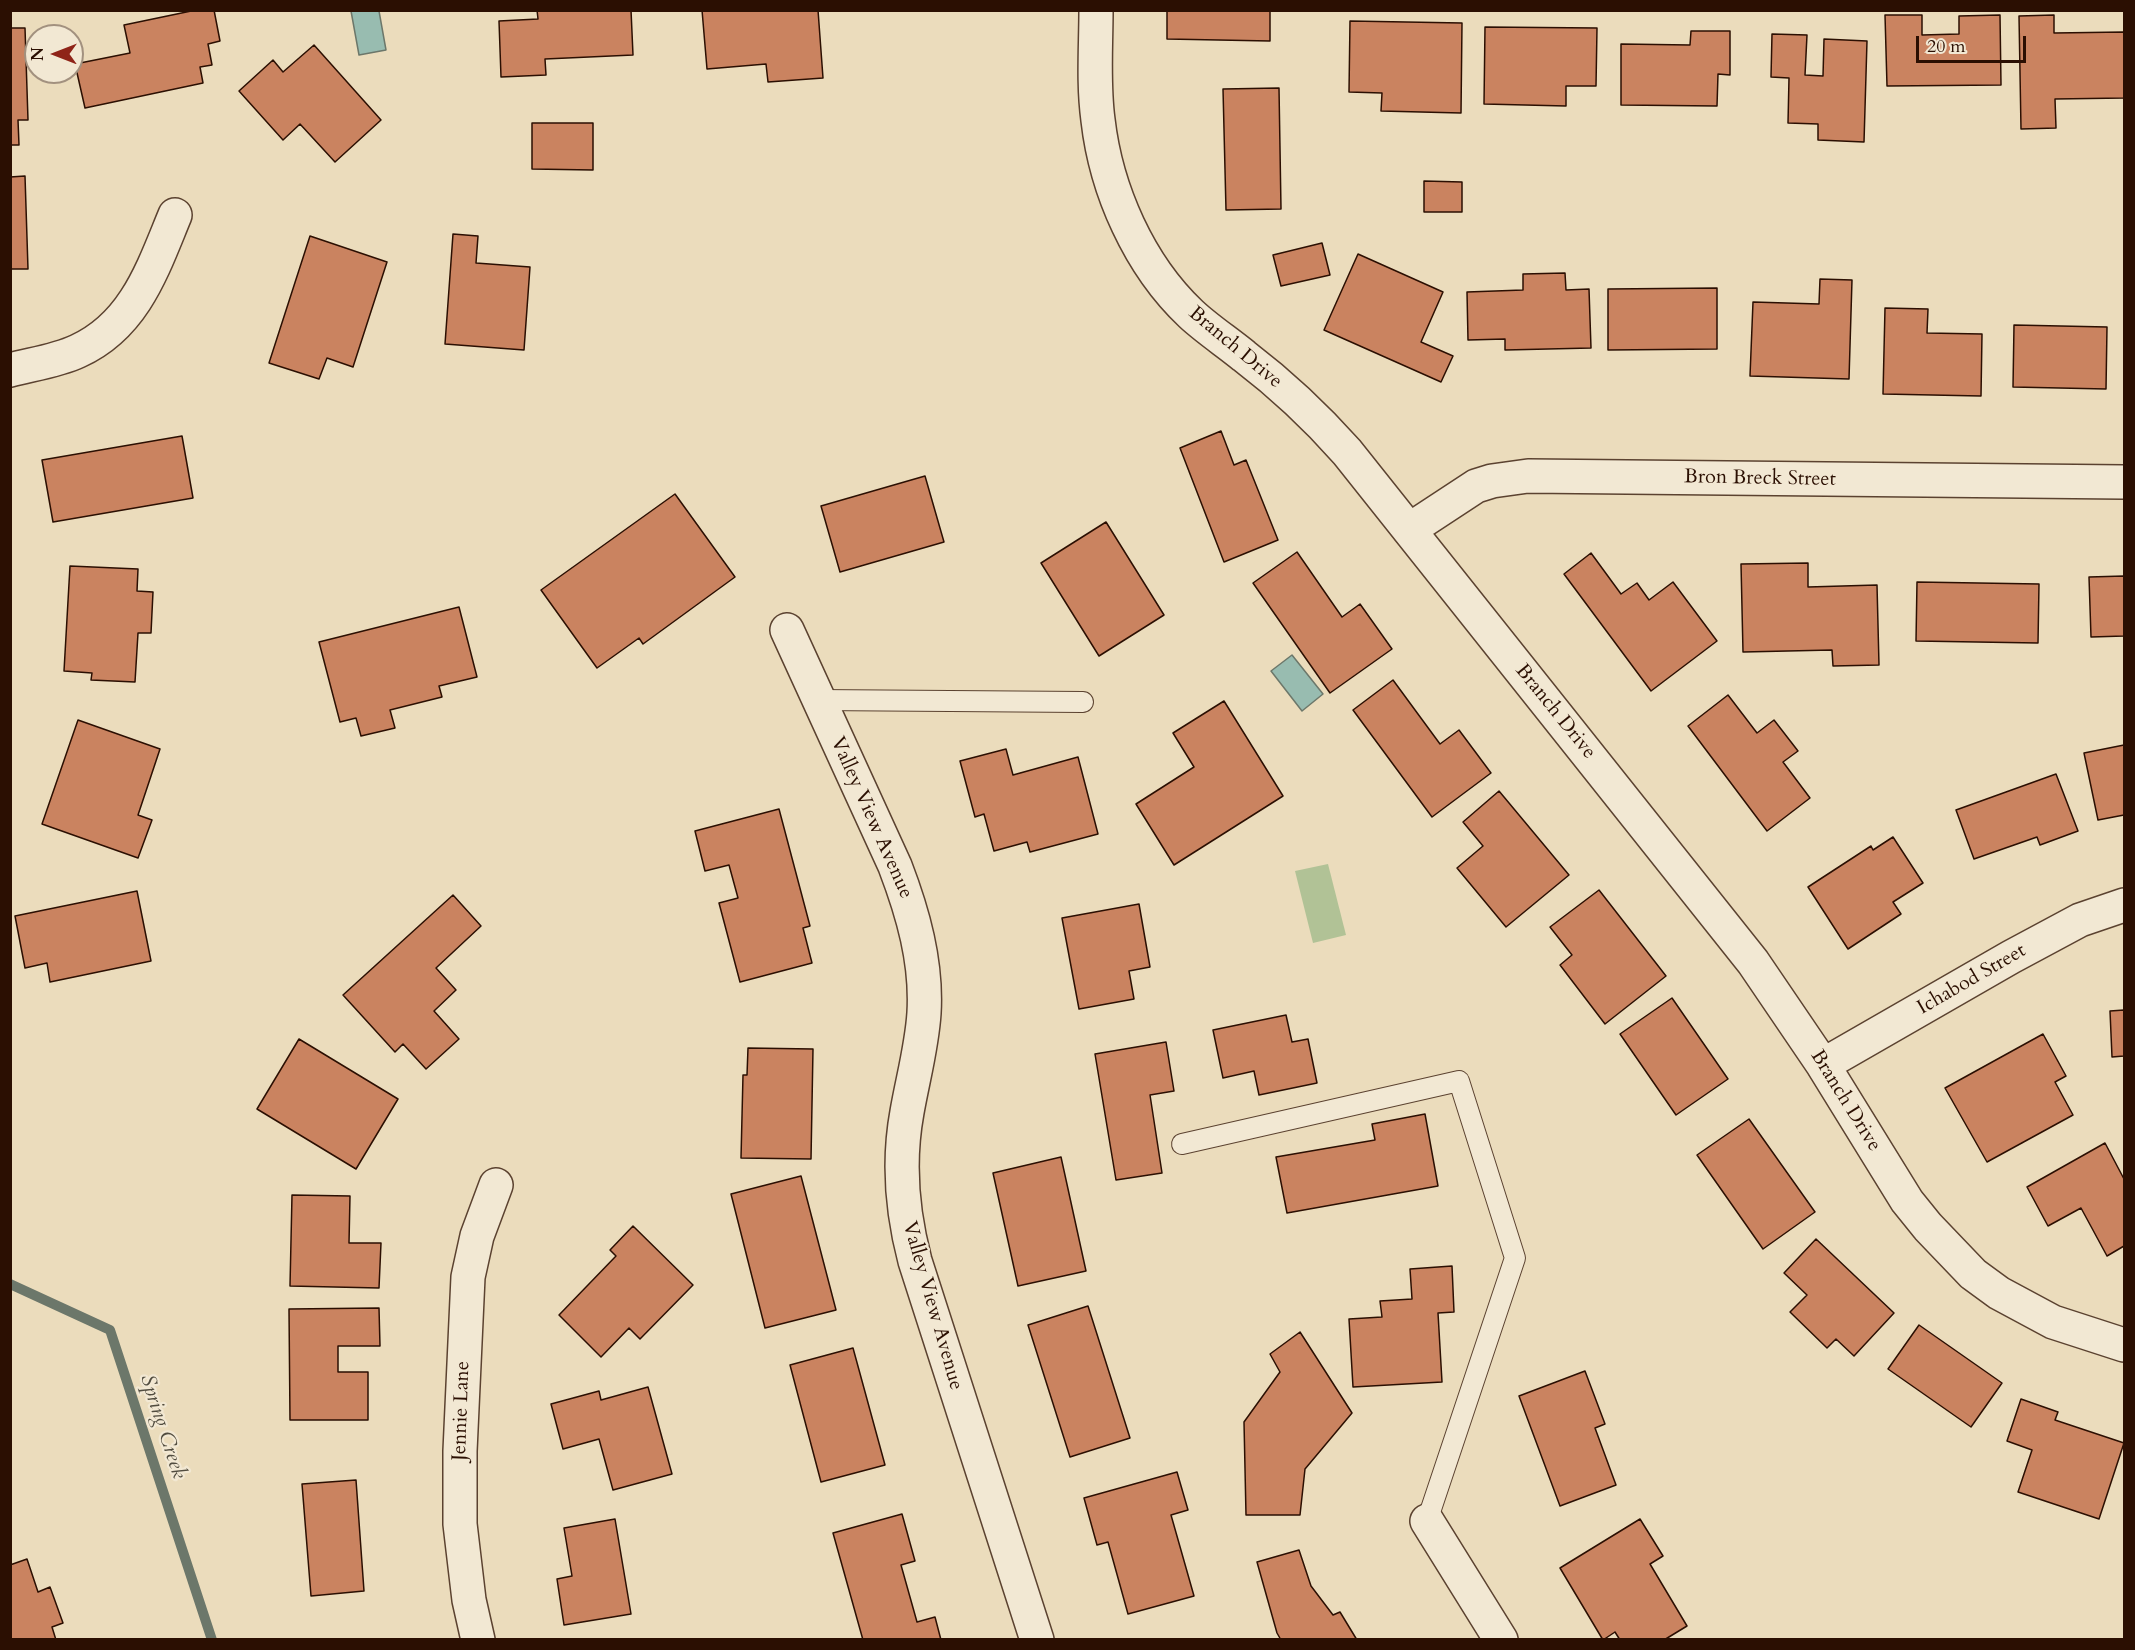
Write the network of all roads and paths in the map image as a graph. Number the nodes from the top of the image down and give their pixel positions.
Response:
1 (1096, 10) edge
2 (174, 215) dead end
3 (10, 369) edge
4 (2124, 482) edge
5 (1408, 530) junction
6 (787, 630) dead end
7 (817, 700) junction
8 (1083, 702) dead end
9 (2124, 905) edge
10 (1823, 1065) junction
11 (1182, 1144) dead end
12 (496, 1185) dead end
13 (2124, 1345) edge
14 (1427, 1521) joint
15 (478, 1640) edge
16 (1037, 1640) edge
17 (1501, 1640) edge

1 - 5 street, Branch Drive
2 - 3 street
4 - 5 street, Bron Breck Street
5 - 10 street, Branch Drive
6 - 7 street, Valley View Avenue
7 - 8 lane
7 - 16 street, Valley View Avenue
9 - 10 street, Ichabod Street
10 - 13 street, Branch Drive
11 - 14 lane
12 - 15 street, Jennie Lane
14 - 17 street

